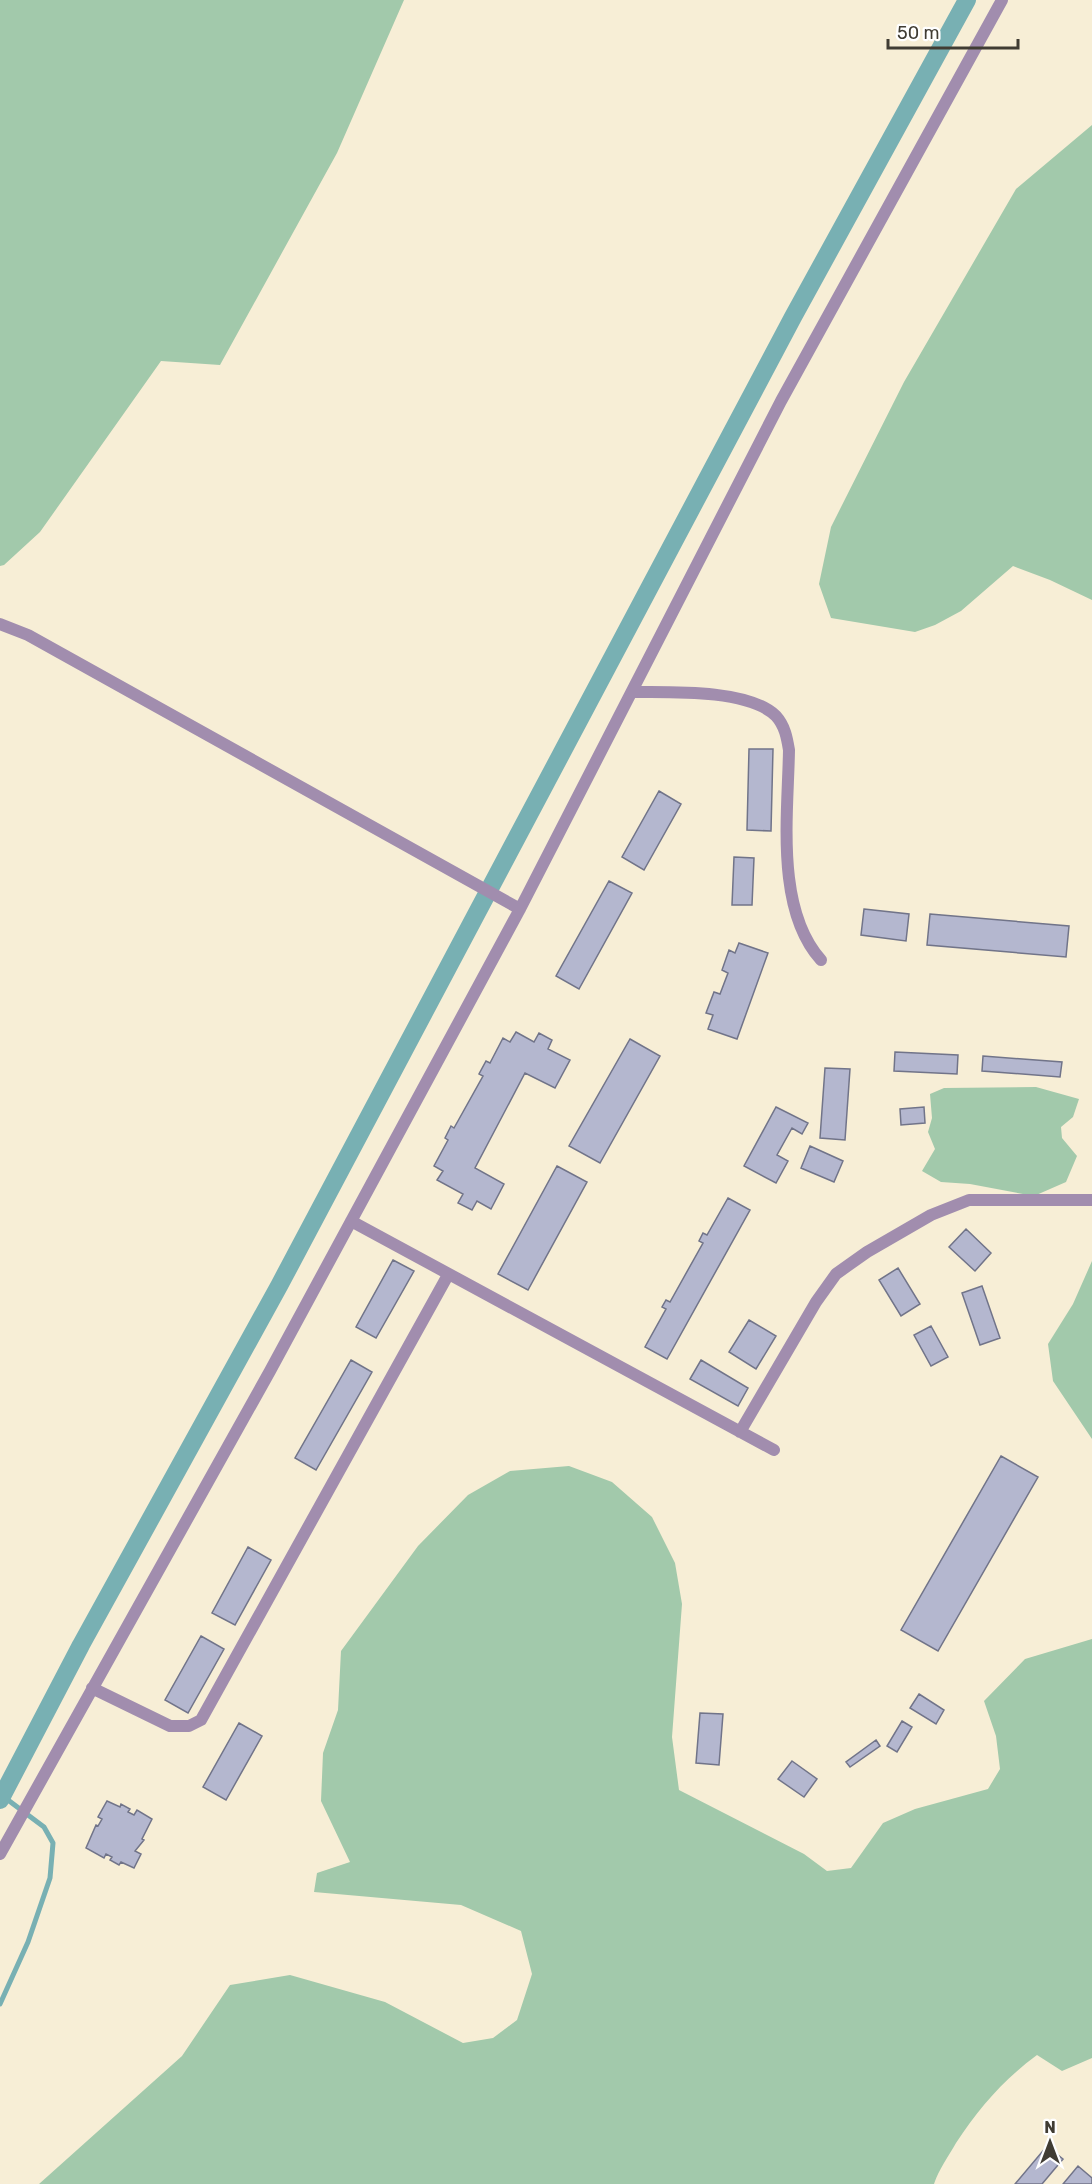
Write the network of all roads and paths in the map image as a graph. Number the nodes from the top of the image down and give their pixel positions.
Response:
1 (1002, 0) edge
2 (0, 624) edge
3 (632, 692) junction
4 (515, 907) junction
5 (821, 960) dead end
6 (1092, 1200) edge
7 (351, 1221) junction
8 (448, 1275) junction
9 (740, 1432) junction
10 (774, 1450) dead end
11 (92, 1688) junction
12 (0, 1854) edge

1 - 3 street
2 - 4 street
3 - 4 street
3 - 5 street
4 - 7 street
6 - 9 street
7 - 8 street
7 - 11 street
8 - 9 street
8 - 11 street
9 - 10 street
11 - 12 street

